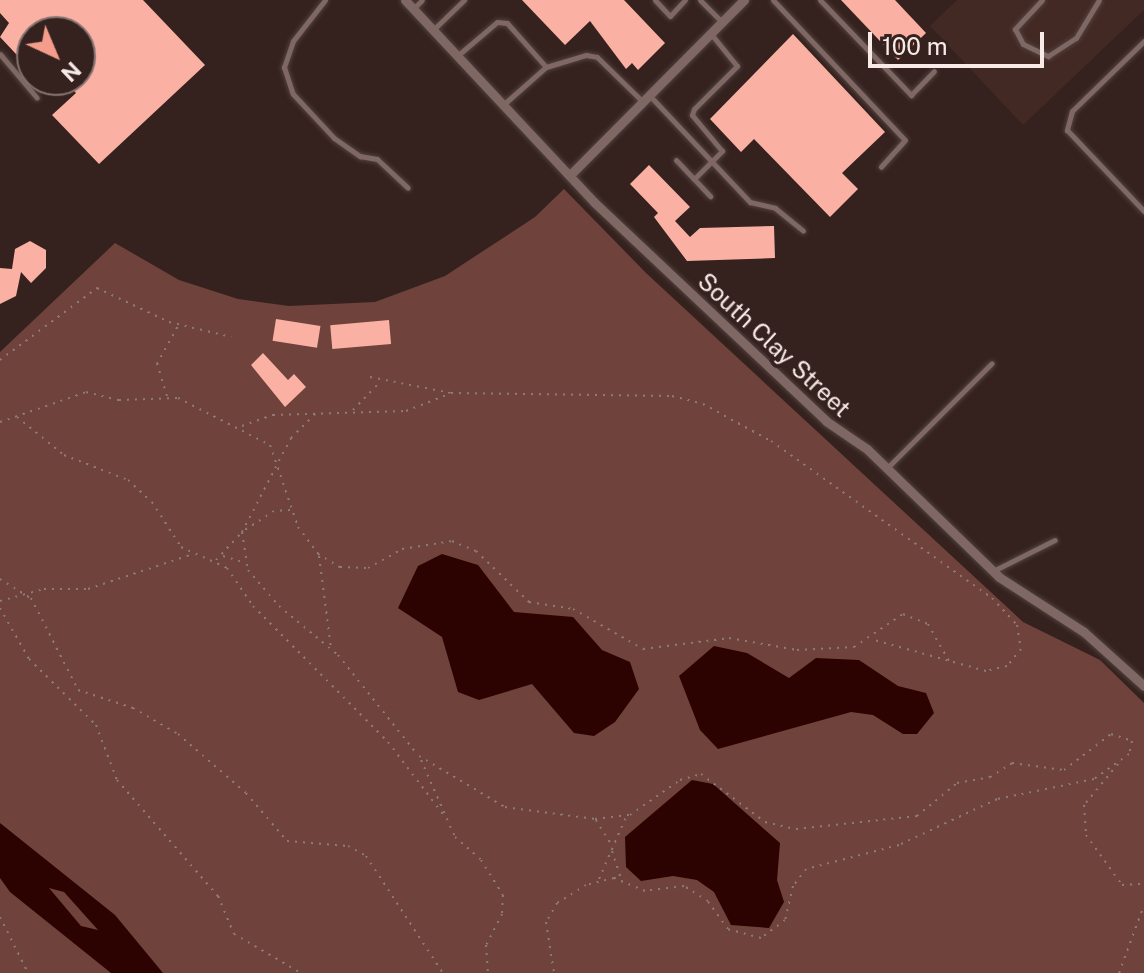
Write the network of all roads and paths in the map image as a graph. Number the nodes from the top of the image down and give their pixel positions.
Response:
1 (325, 0) edge
2 (405, 0) edge
3 (422, 0) edge
4 (464, 0) edge
5 (655, 0) edge
6 (685, 0) edge
7 (700, 0) edge
8 (744, 0) edge
9 (773, 0) edge
10 (820, 0) edge
11 (1042, 0) edge
12 (1099, 0) edge
13 (413, 9) junction
14 (722, 22) junction
15 (433, 30) junction
16 (710, 34) junction
17 (1144, 41) edge
18 (0, 54) edge
19 (457, 56) junction
20 (546, 67) junction
21 (934, 71) dead end
22 (37, 98) dead end
23 (646, 99) junction
24 (504, 104) junction
25 (676, 160) dead end
26 (712, 162) junction
27 (881, 167) dead end
28 (570, 175) junction
29 (694, 179) junction
30 (408, 188) dead end
31 (710, 196) dead end
32 (1144, 211) edge
33 (803, 231) dead end
34 (178, 325) junction
35 (231, 337) dead end
36 (0, 360) edge
37 (992, 363) dead end
38 (370, 377) dead end
39 (378, 384) junction
40 (451, 393) junction
41 (168, 397) junction
42 (318, 411) dead end
43 (352, 411) junction
44 (16, 416) junction
45 (314, 417) junction
46 (0, 422) edge
47 (241, 427) junction
48 (280, 458) junction
49 (886, 469) junction
50 (291, 510) junction
51 (242, 532) junction
52 (1055, 540) dead end
53 (318, 554) junction
54 (191, 555) junction
55 (222, 556) junction
56 (215, 561) junction
57 (245, 563) junction
58 (992, 571) junction
59 (0, 579) edge
60 (26, 594) junction
61 (0, 601) edge
62 (0, 608) edge
63 (870, 640) junction
64 (332, 649) junction
65 (949, 661) junction
66 (1144, 686) edge
67 (419, 756) junction
68 (1119, 763) junction
69 (626, 816) junction
70 (446, 818) junction
71 (595, 819) junction
72 (611, 846) junction
73 (622, 880) junction
74 (597, 881) junction
75 (1144, 884) edge
76 (1144, 905) edge
77 (0, 917) edge
78 (28, 973) edge
79 (301, 973) edge
80 (443, 973) edge
81 (488, 973) edge
82 (554, 973) edge
83 (1119, 973) edge

1 - 30 lane
2 - 13 street, South Clay Street
3 - 13 lane
4 - 15 lane
5 - 6 lane
7 - 14 lane
8 - 14 street
9 - 27 lane
10 - 21 lane
11 - 12 lane
13 - 15 street, South Clay Street
14 - 16 street
15 - 19 street, South Clay Street
16 - 23 street
16 - 26 lane
17 - 32 lane
18 - 22 lane
19 - 20 lane
19 - 24 street, South Clay Street
20 - 23 lane
20 - 24 lane
23 - 26 lane
23 - 28 street
24 - 28 street, South Clay Street
25 - 29 lane
26 - 29 lane
26 - 33 lane
28 - 49 street, South Clay Street
29 - 31 lane
34 - 35 path
34 - 36 path
34 - 41 path
37 - 49 lane
38 - 39 path
39 - 40 path
39 - 43 path
40 - 43 path
40 - 65 path
41 - 44 path
41 - 47 path
42 - 45 path
43 - 45 path
44 - 46 path
44 - 54 path
45 - 47 path
45 - 48 path
47 - 48 path
48 - 50 path
48 - 51 path
49 - 58 street, South Clay Street
50 - 51 path
50 - 53 path
51 - 55 path
51 - 57 path
52 - 58 lane
53 - 63 path
53 - 64 path
54 - 56 path
54 - 60 path
55 - 56 path
55 - 57 path
56 - 70 path
57 - 64 path
58 - 66 street, South Clay Street
59 - 60 path
60 - 61 path
60 - 80 path
62 - 79 path
63 - 65 path
63 - 65 path
64 - 67 path
67 - 70 path
67 - 71 path
68 - 69 path
68 - 73 path
68 - 75 path
69 - 71 path
69 - 72 path
70 - 81 path
71 - 72 path
72 - 73 path
72 - 74 path
73 - 74 path
74 - 82 path
76 - 83 path
77 - 78 path

